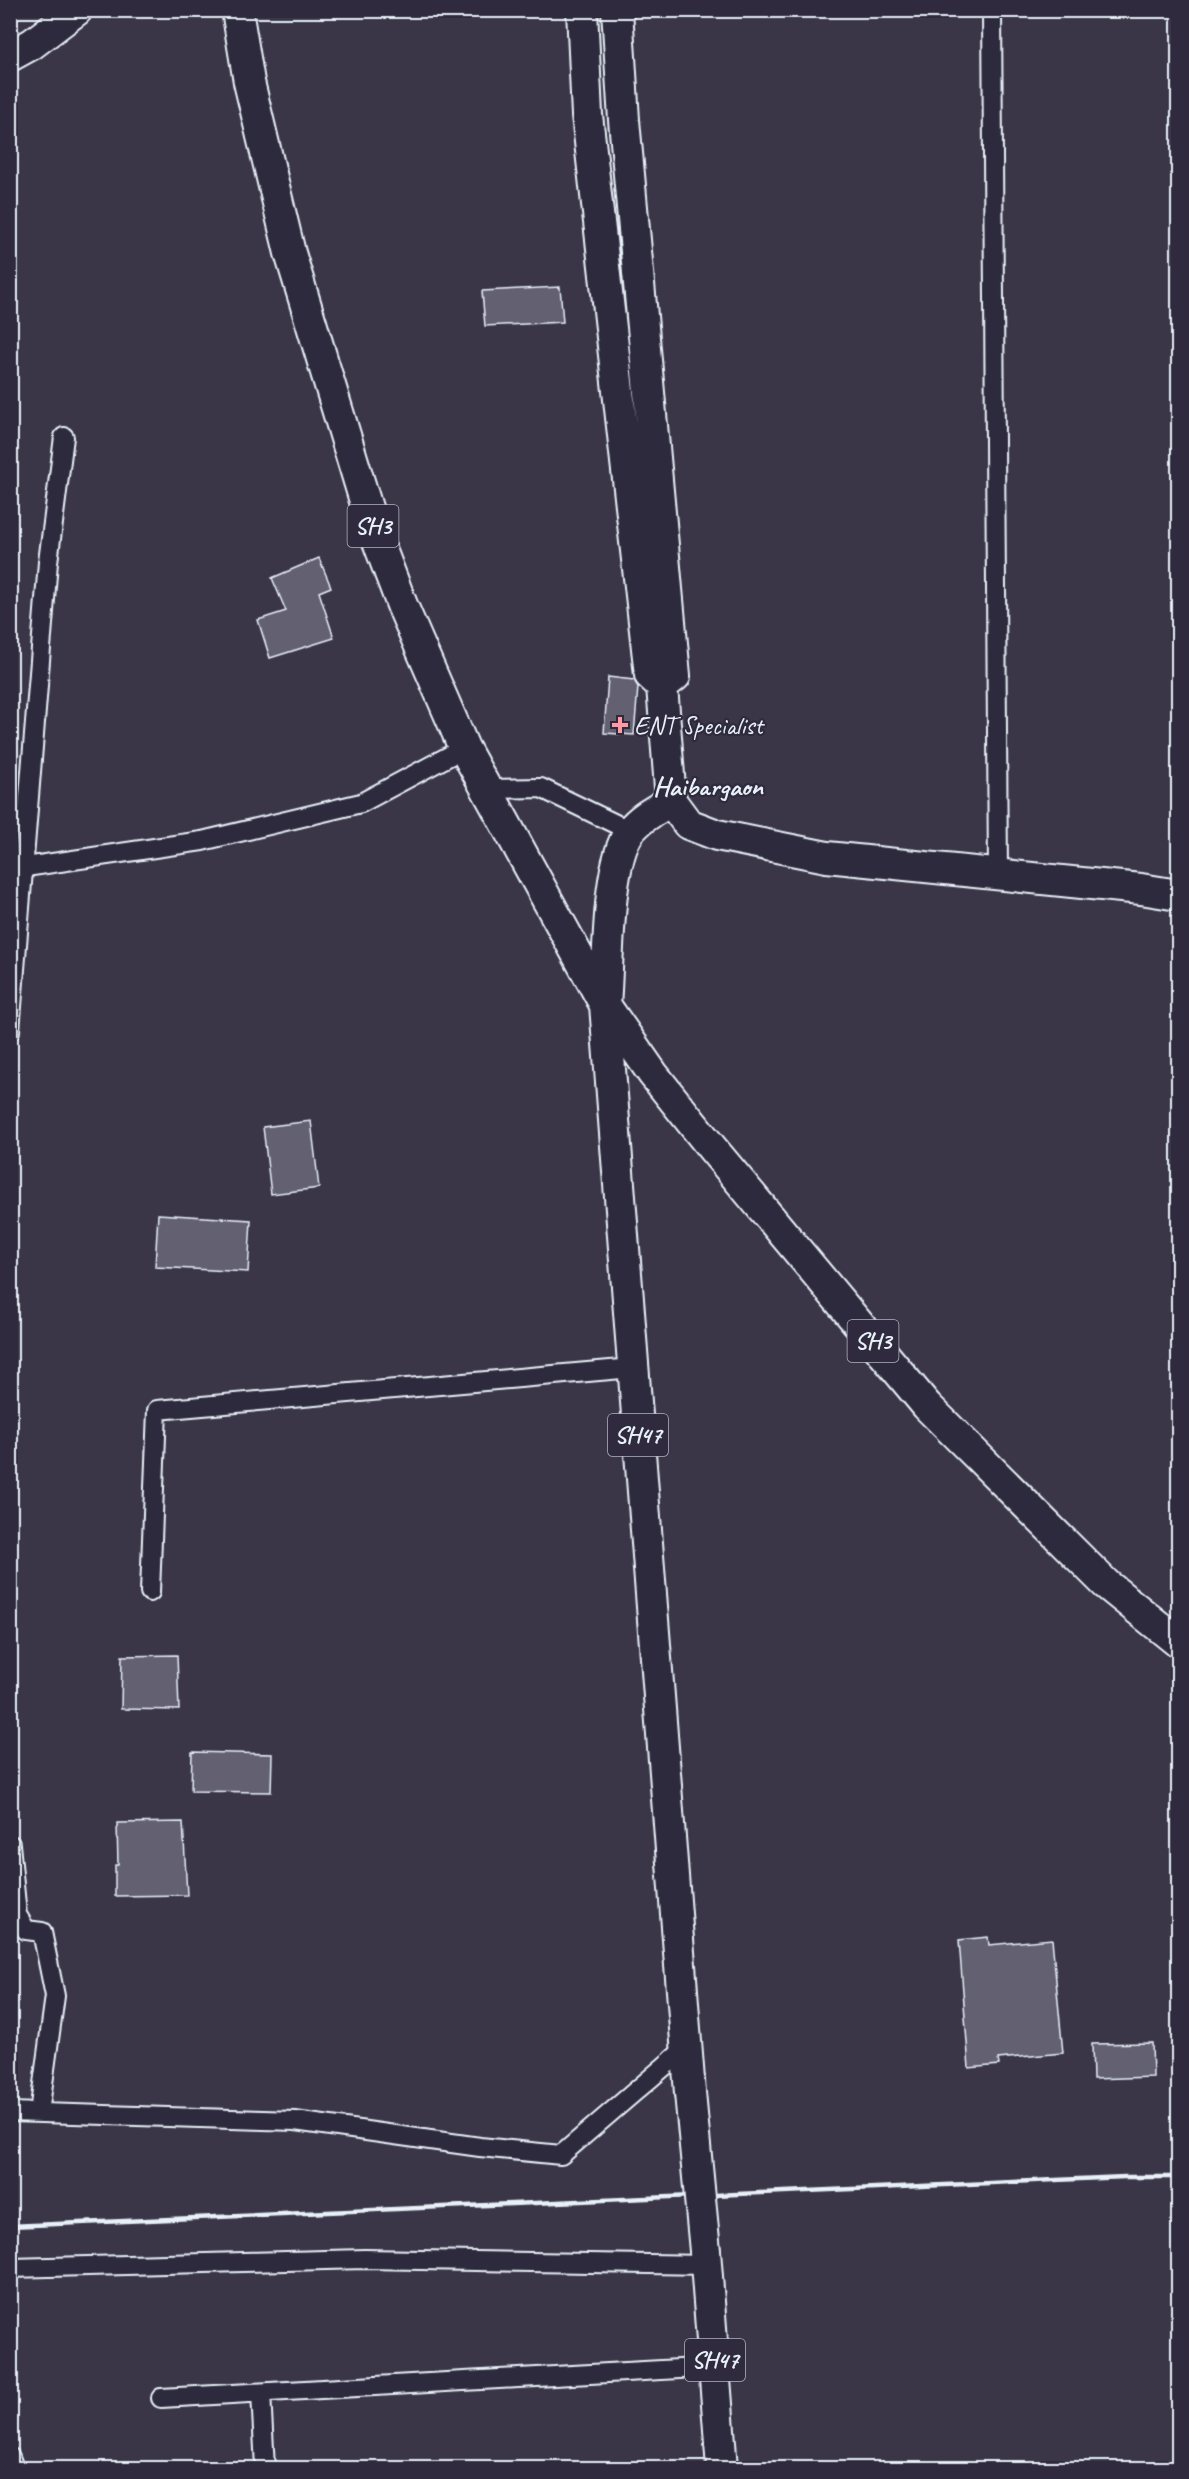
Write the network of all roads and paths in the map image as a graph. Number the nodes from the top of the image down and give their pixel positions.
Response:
1 (77, 10) edge
2 (237, 10) edge
3 (582, 10) edge
4 (617, 10) edge
5 (992, 10) edge
6 (10, 56) edge
7 (64, 437) dead end
8 (662, 686) junction
9 (464, 748) junction
10 (488, 789) junction
11 (671, 801) junction
12 (630, 831) junction
13 (16, 868) edge
14 (998, 875) junction
15 (1179, 895) edge
16 (605, 1005) junction
17 (10, 1031) edge
18 (633, 1368) junction
19 (150, 1592) dead end
20 (1179, 1642) edge
21 (10, 1844) edge
22 (687, 2047) junction
23 (10, 2112) edge
24 (39, 2113) junction
25 (706, 2258) junction
26 (10, 2268) edge
27 (715, 2367) junction
28 (261, 2393) junction
29 (161, 2398) dead end
30 (10, 2457) edge
31 (14, 2469) edge
32 (265, 2469) edge
33 (722, 2469) edge

1 - 6 main road
2 - 9 main road, SH3
3 - 8 main road
4 - 8 main road
5 - 14 street
7 - 13 street
8 - 11 main road
9 - 10 main road, SH3
9 - 13 street
10 - 12 street
10 - 16 main road, SH3
11 - 12 main road
11 - 14 main road
12 - 16 main road, SH47
13 - 17 street
14 - 15 main road
16 - 18 main road, SH47
16 - 20 main road, SH3
18 - 19 street
18 - 22 main road, SH47
21 - 24 street
22 - 24 street
22 - 25 main road, SH47, bridge
23 - 24 street
25 - 26 street
25 - 27 main road, SH47
27 - 28 street
27 - 33 main road, SH47
28 - 29 street
28 - 32 street
30 - 31 street

